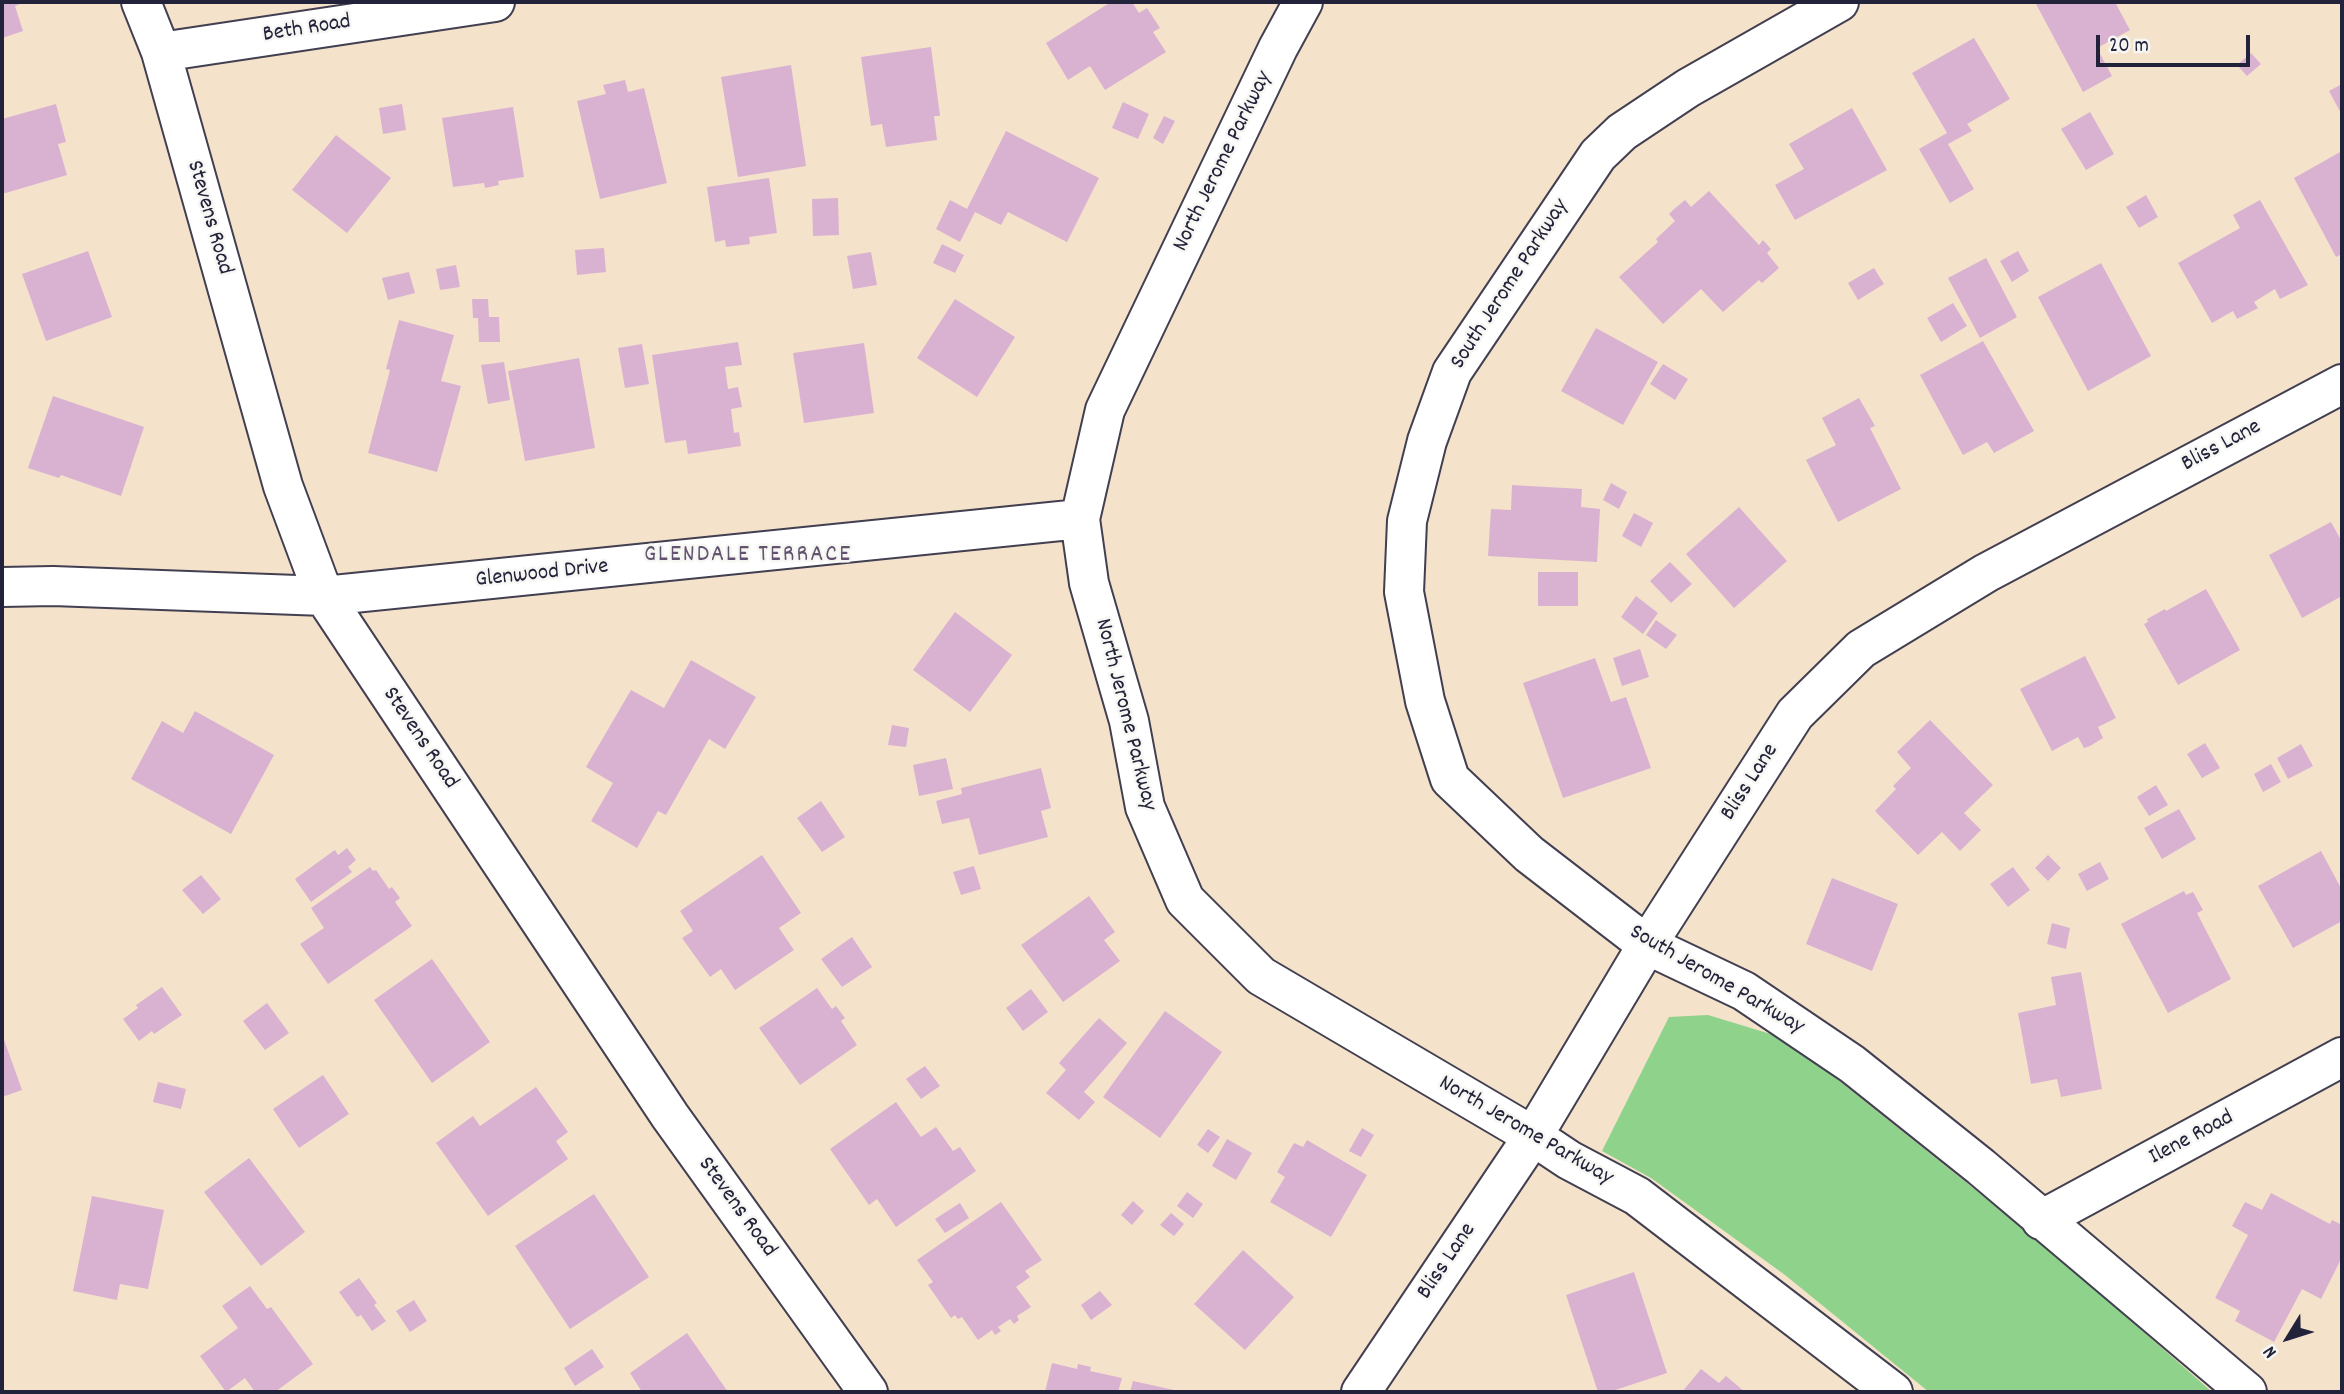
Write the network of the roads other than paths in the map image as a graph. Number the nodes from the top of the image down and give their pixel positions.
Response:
1 (141, 2) edge
2 (495, 2) edge
3 (1303, 2) edge
4 (1839, 2) edge
5 (161, 52) junction
6 (2342, 384) edge
7 (1080, 519) junction
8 (2, 587) edge
9 (324, 596) junction
10 (1647, 945) junction
11 (2342, 1057) edge
12 (1533, 1136) junction
13 (2041, 1220) junction
14 (868, 1392) edge
15 (1361, 1392) edge
16 (1893, 1392) edge
17 (2246, 1392) edge

1 - 5 street, Stevens Road
2 - 5 street, Beth Road
3 - 7 street, North Jerome Parkway
4 - 10 street, South Jerome Parkway
5 - 9 street, Stevens Road
6 - 10 street, Bliss Lane
7 - 9 street, Glenwood Drive
7 - 12 street, North Jerome Parkway
8 - 9 street, Glenwood Drive
9 - 14 street, Stevens Road
10 - 12 street, Bliss Lane
10 - 13 street, South Jerome Parkway
11 - 13 street, Ilene Road
12 - 15 street, Bliss Lane
12 - 16 street, North Jerome Parkway
13 - 17 street, South Jerome Parkway

